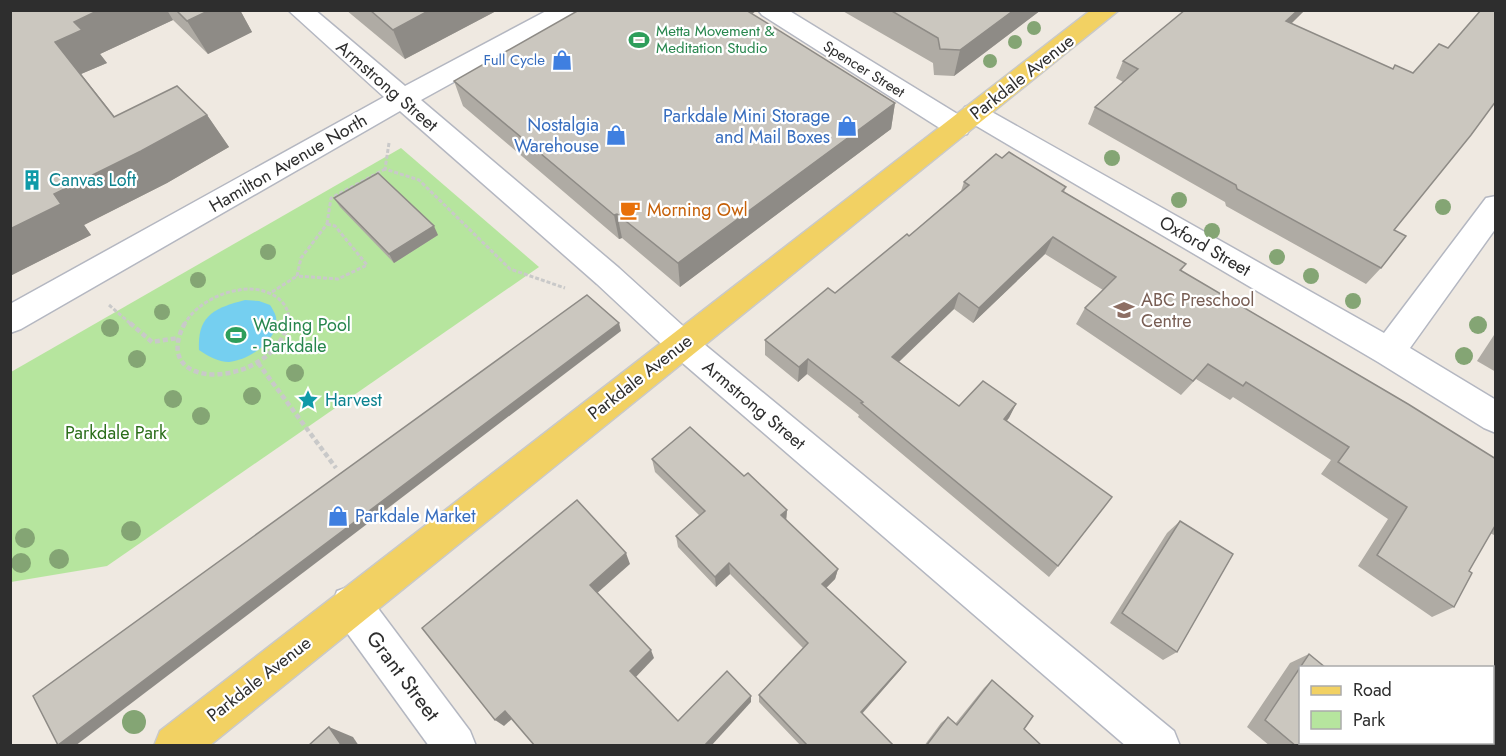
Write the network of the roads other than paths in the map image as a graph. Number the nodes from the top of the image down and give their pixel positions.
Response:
1 (300, 10) edge
2 (567, 10) edge
3 (770, 10) edge
4 (1107, 10) edge
5 (403, 100) junction
6 (966, 120) junction
7 (1496, 206) edge
8 (10, 320) edge
9 (682, 344) junction
10 (1389, 352) junction
11 (1496, 418) edge
12 (351, 605) junction
13 (175, 746) edge
14 (455, 746) edge
15 (1159, 746) edge

1 - 5 street, Armstrong Street
2 - 5 street, Hamilton Avenue North
3 - 6 street, Spencer Street
4 - 6 main road, Parkdale Avenue
5 - 8 street, Hamilton Avenue North
5 - 9 street, Armstrong Street
6 - 9 main road, Parkdale Avenue
6 - 10 street, Oxford Street
7 - 10 street
9 - 12 main road, Parkdale Avenue
9 - 15 street, Armstrong Street
10 - 11 street, Oxford Street
12 - 13 main road, Parkdale Avenue
12 - 14 street, Grant Street

